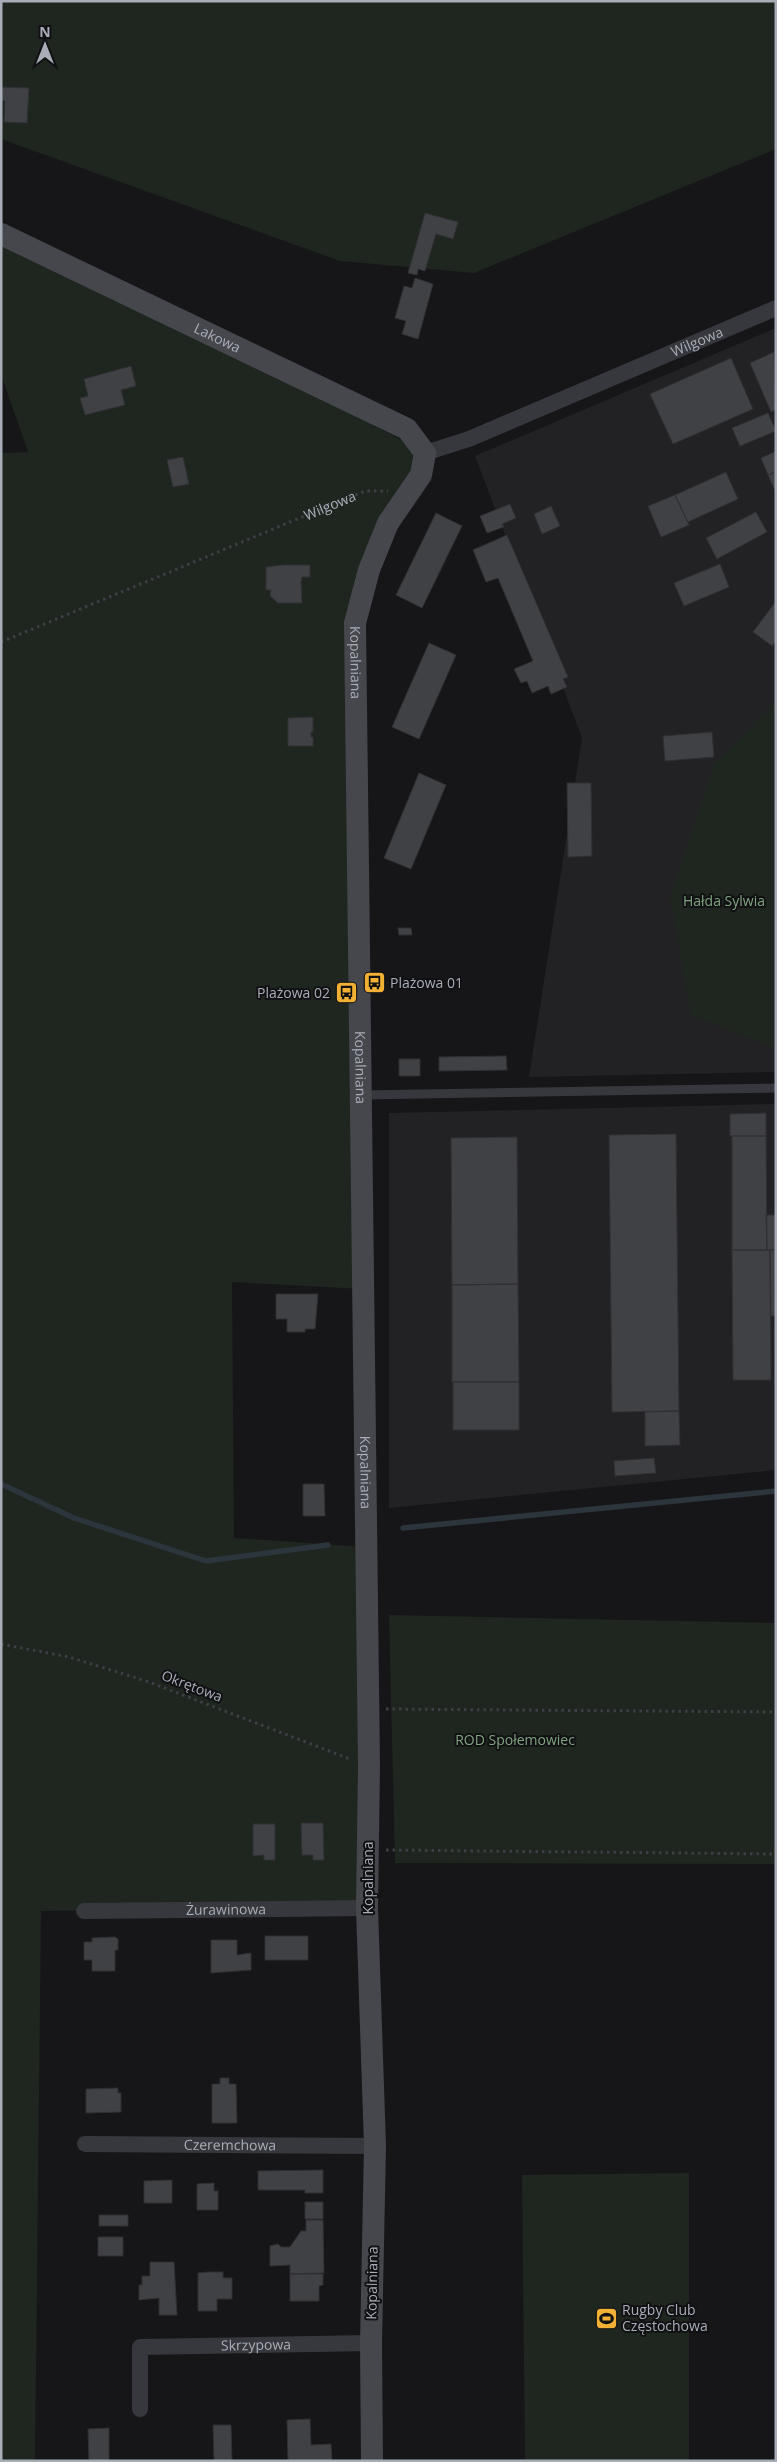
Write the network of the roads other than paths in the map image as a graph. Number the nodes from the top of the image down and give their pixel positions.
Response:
1 (1, 234) edge
2 (776, 308) edge
3 (426, 453) junction
4 (776, 1088) edge
5 (361, 1095) junction
6 (368, 1908) junction
7 (84, 1911) dead end
8 (85, 2144) dead end
9 (375, 2146) junction
10 (370, 2343) junction
11 (140, 2409) dead end
12 (372, 2461) edge

1 - 3 street, Lakowa
2 - 3 street, Wilgowa
3 - 5 street, Kopalniana
4 - 5 lane
5 - 6 street, Kopalniana
6 - 7 street, Żurawinowa
6 - 9 street, Kopalniana
8 - 9 street, Czeremchowa
9 - 10 street, Kopalniana
10 - 11 street, Skrzypowa
10 - 12 street, Kopalniana

